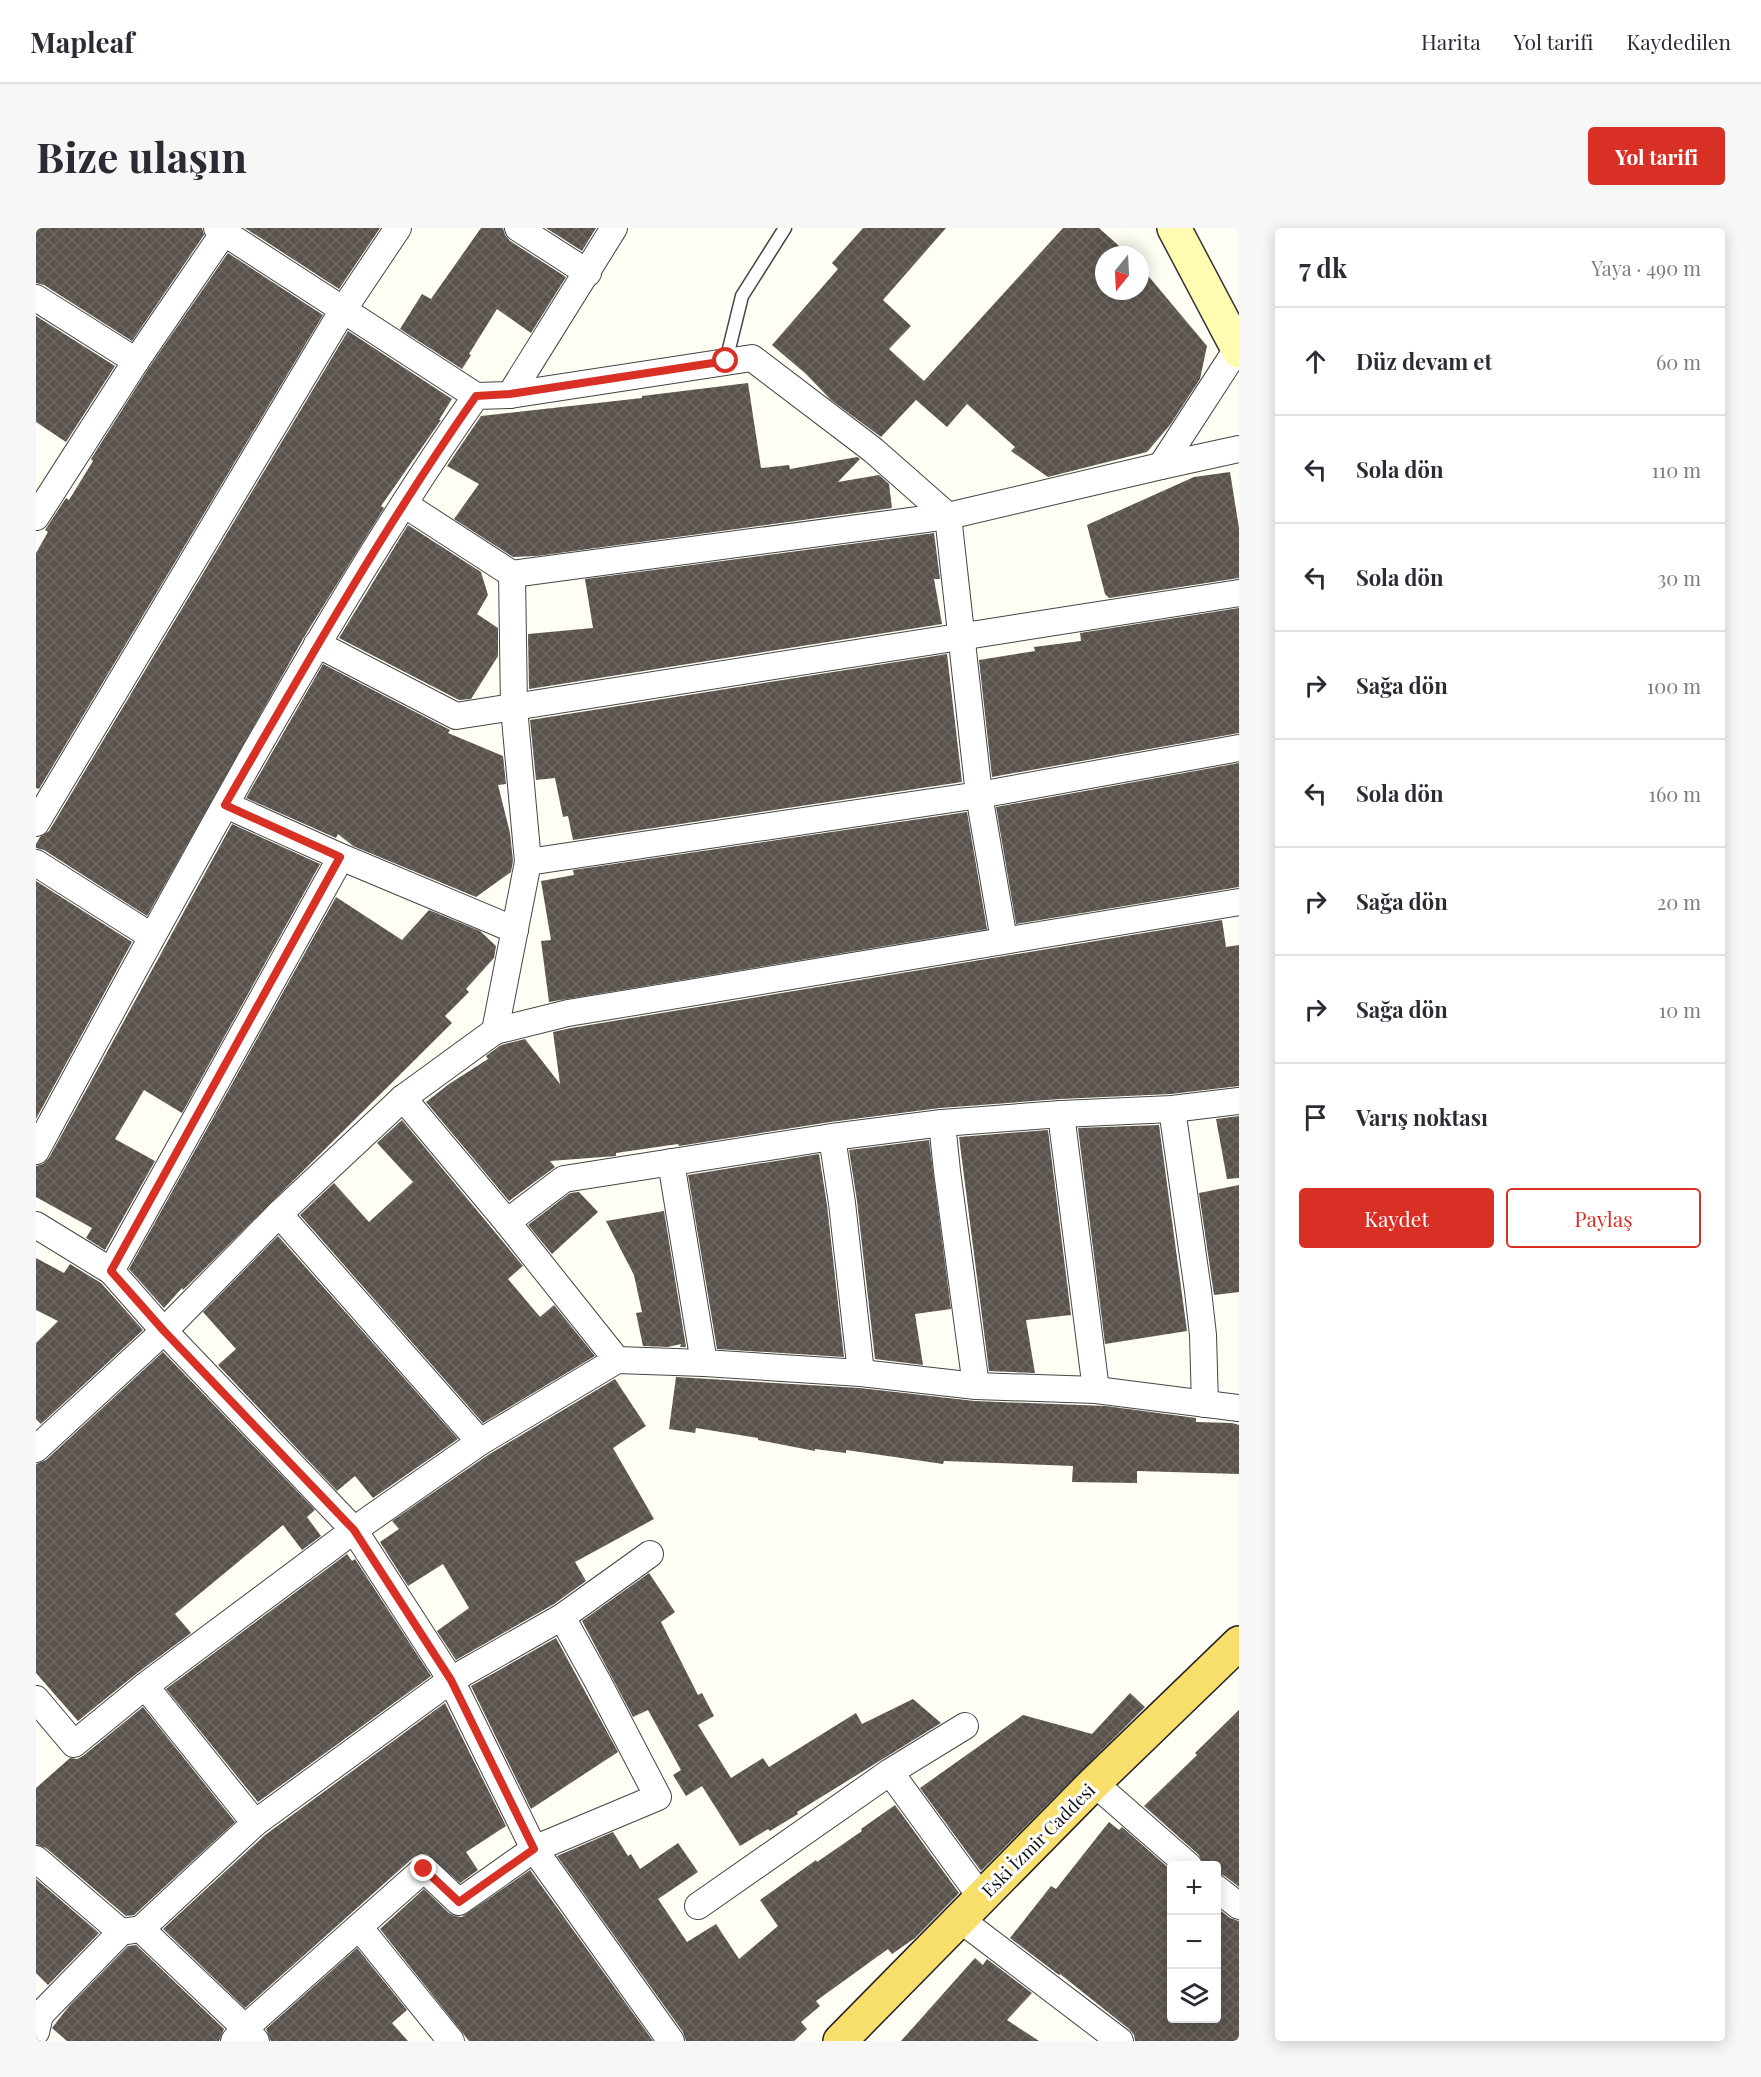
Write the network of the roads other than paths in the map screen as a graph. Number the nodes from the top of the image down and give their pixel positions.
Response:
1 (398, 228) edge
2 (518, 228) edge
3 (614, 228) edge
4 (785, 228) edge
5 (1174, 228) edge
6 (222, 230) edge
7 (588, 273) junction
8 (36, 298) edge
9 (343, 310) junction
10 (1238, 350) edge
11 (136, 361) junction
12 (726, 361) junction
13 (510, 394) junction
14 (476, 396) junction
15 (1239, 449) edge
16 (1161, 466) junction
17 (404, 504) junction
18 (948, 516) junction
19 (36, 517) edge
20 (512, 574) junction
21 (1239, 592) edge
22 (962, 636) junction
23 (317, 644) junction
24 (514, 708) junction
25 (1239, 748) edge
26 (979, 795) junction
27 (225, 805) junction
28 (36, 823) edge
29 (340, 857) junction
30 (528, 862) junction
31 (36, 863) edge
32 (1239, 902) edge
33 (515, 930) junction
34 (151, 936) junction
35 (1004, 940) junction
36 (495, 1031) junction
37 (403, 1098) junction
38 (1239, 1101) edge
39 (1172, 1109) junction
40 (1061, 1114) junction
41 (942, 1123) junction
42 (832, 1137) junction
43 (36, 1151) edge
44 (671, 1162) junction
45 (279, 1214) junction
46 (507, 1222) junction
47 (36, 1225) edge
48 (111, 1271) junction
49 (164, 1331) junction
50 (617, 1360) junction
51 (704, 1363) junction
52 (861, 1373) junction
53 (976, 1386) junction
54 (1096, 1390) junction
55 (1205, 1404) junction
56 (1239, 1408) edge
57 (480, 1442) junction
58 (36, 1449) edge
59 (354, 1530) junction
60 (650, 1554) dead end
61 (562, 1617) junction
62 (1239, 1644) edge
63 (451, 1680) junction
64 (145, 1686) junction
65 (36, 1699) edge
66 (965, 1726) dead end
67 (890, 1772) junction
68 (1094, 1783) junction
69 (255, 1823) junction
70 (534, 1849) junction
71 (36, 1859) edge
72 (1183, 1861) edge
73 (1221, 1892) edge
74 (698, 1906) dead end
75 (1239, 1906) edge
76 (971, 1909) junction
77 (359, 1927) junction
78 (131, 1930) junction
79 (36, 2032) edge
80 (245, 2037) edge
81 (1110, 2038) edge
82 (451, 2041) edge
83 (671, 2041) edge
84 (840, 2041) edge

1 - 9 street
2 - 7 street
3 - 7 street
4 - 12 lane
5 - 10 main road
6 - 9 street
6 - 11 street
7 - 13 street
8 - 11 street
9 - 14 street
9 - 28 street
10 - 16 street
11 - 19 street
12 - 13 street
12 - 18 street
13 - 14 street
14 - 17 street
15 - 16 street
16 - 18 street
17 - 20 street
17 - 23 street
18 - 20 street
18 - 22 street
20 - 24 street
21 - 22 street
22 - 24 street
22 - 26 street
23 - 24 street
23 - 27 street
24 - 30 street
25 - 26 street
26 - 30 street
26 - 35 street
27 - 29 street
27 - 34 street
29 - 33 street
29 - 48 street
30 - 33 street
31 - 34 street
32 - 35 street
33 - 36 street
34 - 43 street
35 - 36 street
36 - 37 street
37 - 45 street
37 - 46 street
38 - 39 street
39 - 40 street
39 - 55 street
40 - 41 street
40 - 54 street
41 - 42 street
41 - 53 street
42 - 44 street
42 - 52 street
44 - 46 street
44 - 51 street
45 - 49 street
45 - 57 street
46 - 50 street
47 - 48 street
48 - 49 street
49 - 58 street
49 - 59 street
50 - 51 street
50 - 57 street
51 - 52 street
52 - 53 street
53 - 54 street
54 - 55 street
55 - 56 street
57 - 59 street
59 - 63 street
59 - 64 street
60 - 61 street
61 - 63 street
61 - 70 street
62 - 68 main road, Eski İzmir Caddesi
63 - 69 street
63 - 70 street
64 - 65 street
64 - 69 street
66 - 67 street
67 - 74 street
67 - 76 street
68 - 72 street
68 - 76 main road, Eski İzmir Caddesi
69 - 78 street
70 - 77 street
70 - 83 street
71 - 78 street
73 - 75 street
76 - 81 street
76 - 84 main road, Eski İzmir Caddesi
77 - 80 street
77 - 82 street
78 - 79 street
78 - 80 street

